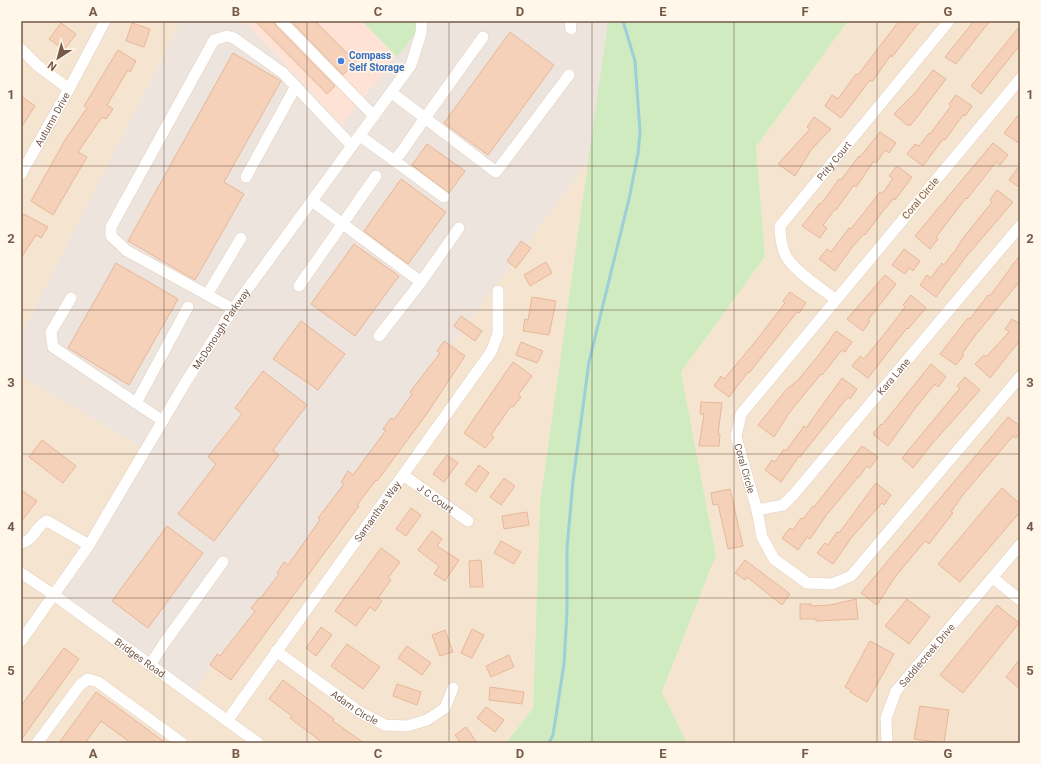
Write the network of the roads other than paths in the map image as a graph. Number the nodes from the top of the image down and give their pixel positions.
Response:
1 (105, 21) edge
2 (281, 21) edge
3 (422, 21) edge
4 (948, 21) edge
5 (483, 37) dead end
6 (21, 49) edge
7 (569, 75) dead end
8 (1020, 78) edge
9 (296, 86) junction
10 (69, 89) junction
11 (392, 93) junction
12 (374, 116) junction
13 (425, 118) junction
14 (360, 136) junction
15 (352, 146) junction
16 (392, 159) junction
17 (21, 174) edge
18 (376, 176) dead end
19 (246, 178) dead end
20 (444, 197) dead end
21 (312, 201) junction
22 (343, 225) junction
23 (1020, 226) edge
24 (459, 228) dead end
25 (241, 238) dead end
26 (421, 282) junction
27 (299, 286) dead end
28 (498, 291) dead end
29 (207, 295) junction
30 (71, 298) dead end
31 (835, 299) junction
32 (188, 307) dead end
33 (233, 309) junction
34 (379, 336) dead end
35 (1020, 377) edge
36 (136, 403) junction
37 (163, 420) junction
38 (403, 475) junction
39 (757, 510) junction
40 (468, 521) dead end
41 (21, 543) edge
42 (90, 545) junction
43 (1020, 545) edge
44 (223, 562) dead end
45 (21, 573) edge
46 (993, 578) junction
47 (54, 595) junction
48 (1020, 600) edge
49 (21, 641) edge
50 (276, 651) junction
51 (150, 665) junction
52 (453, 688) dead end
53 (227, 721) junction
54 (37, 743) edge
55 (182, 743) edge
56 (258, 743) edge
57 (887, 743) edge

1 - 10 street, Autumn Drive
2 - 12 street
3 - 11 street, McDonough Parkway
4 - 31 street, Prity Court
5 - 13 street
6 - 10 street
7 - 13 street
8 - 31 street, Coral Circle
9 - 15 street
9 - 19 street
9 - 29 street
10 - 17 street, Autumn Drive
11 - 12 street, McDonough Parkway
11 - 13 street
12 - 14 street, McDonough Parkway
13 - 16 street
14 - 15 street, McDonough Parkway
14 - 16 street
15 - 21 street, McDonough Parkway
16 - 20 street
18 - 22 street
21 - 22 street
21 - 33 street, McDonough Parkway
22 - 26 street
22 - 27 street
23 - 39 street, Kara Lane
24 - 26 street
25 - 29 street
26 - 34 street
28 - 38 street, Samanthas Way
29 - 33 street
30 - 36 street
31 - 39 street, Coral Circle
32 - 36 street
33 - 37 street, McDonough Parkway
35 - 39 street, Coral Circle
36 - 37 street
37 - 42 street, McDonough Parkway
38 - 40 street, J C Court
38 - 50 street, Samanthas Way
41 - 42 street
42 - 47 street, McDonough Parkway
43 - 46 street, Saddlecreek Drive
44 - 51 street
45 - 47 street, Bridges Road
46 - 48 street
46 - 57 street, Saddlecreek Drive
47 - 49 street, McDonough Parkway
47 - 51 street, Bridges Road
50 - 52 street, Adam Circle
50 - 53 street, Samanthas Way
51 - 53 street, Bridges Road
53 - 56 street, Bridges Road
54 - 55 street

